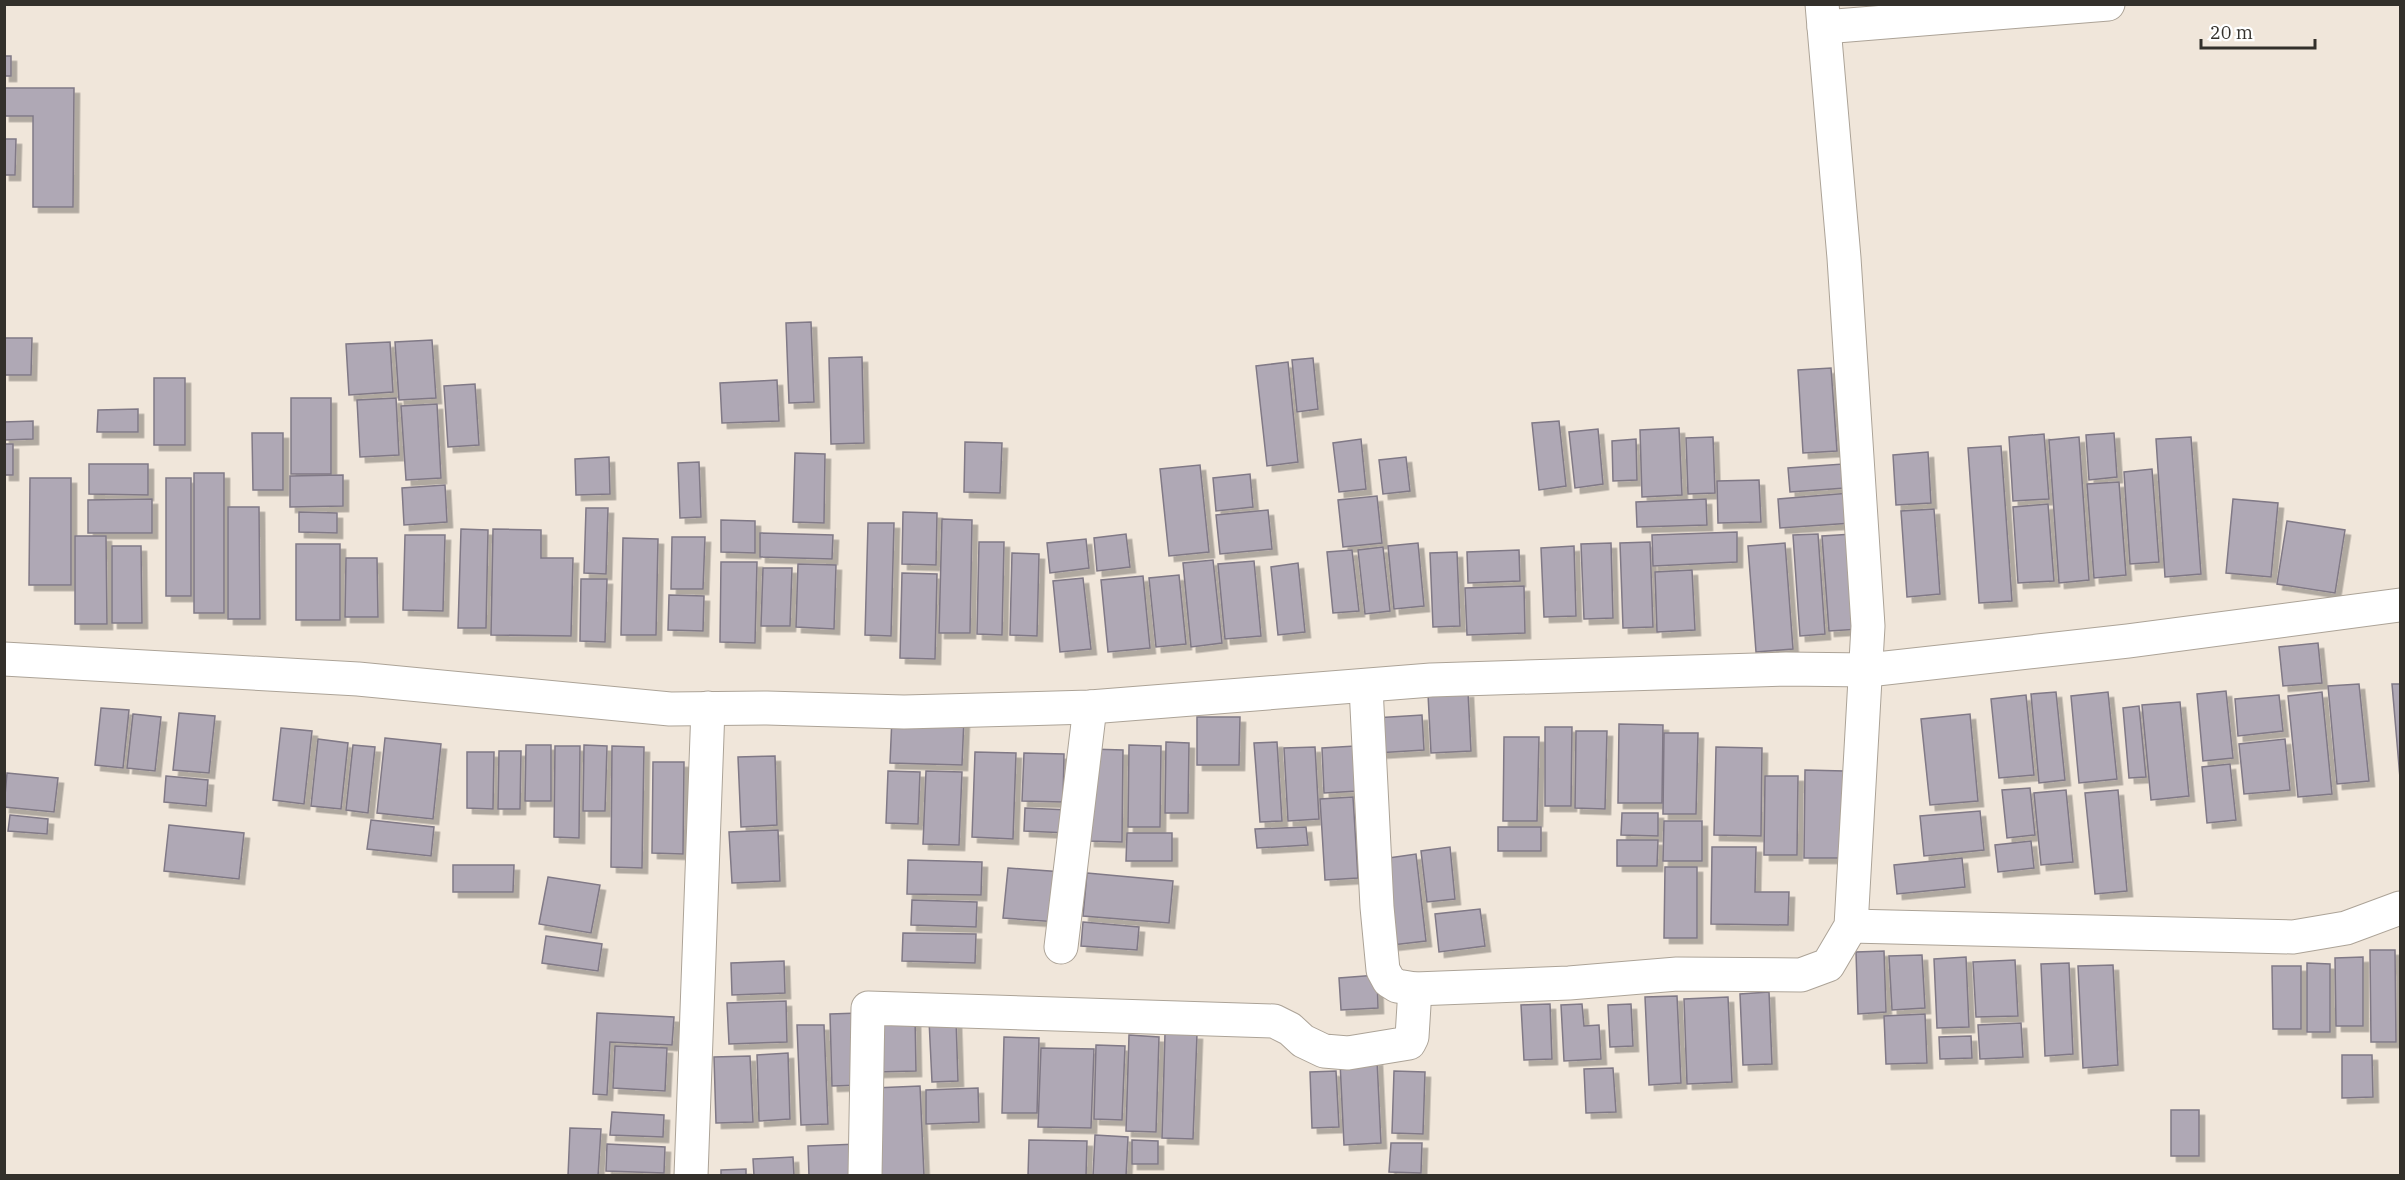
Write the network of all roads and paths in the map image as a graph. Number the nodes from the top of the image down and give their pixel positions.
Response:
1 (2108, 4) edge
2 (1823, 16) edge
3 (2400, 605) edge
4 (4, 659) edge
5 (1868, 670) junction
6 (1366, 687) junction
7 (1090, 707) junction
8 (708, 708) junction
9 (2400, 908) edge
10 (1851, 926) junction
11 (1061, 947) dead end
12 (1415, 989) junction
13 (691, 1176) edge
14 (865, 1176) edge

1 - 2 street
2 - 5 street
3 - 5 street
4 - 8 street
5 - 6 street
5 - 10 street
6 - 7 street
6 - 12 street
7 - 8 street
7 - 11 street
8 - 13 street
9 - 10 street
10 - 12 street
12 - 14 street

